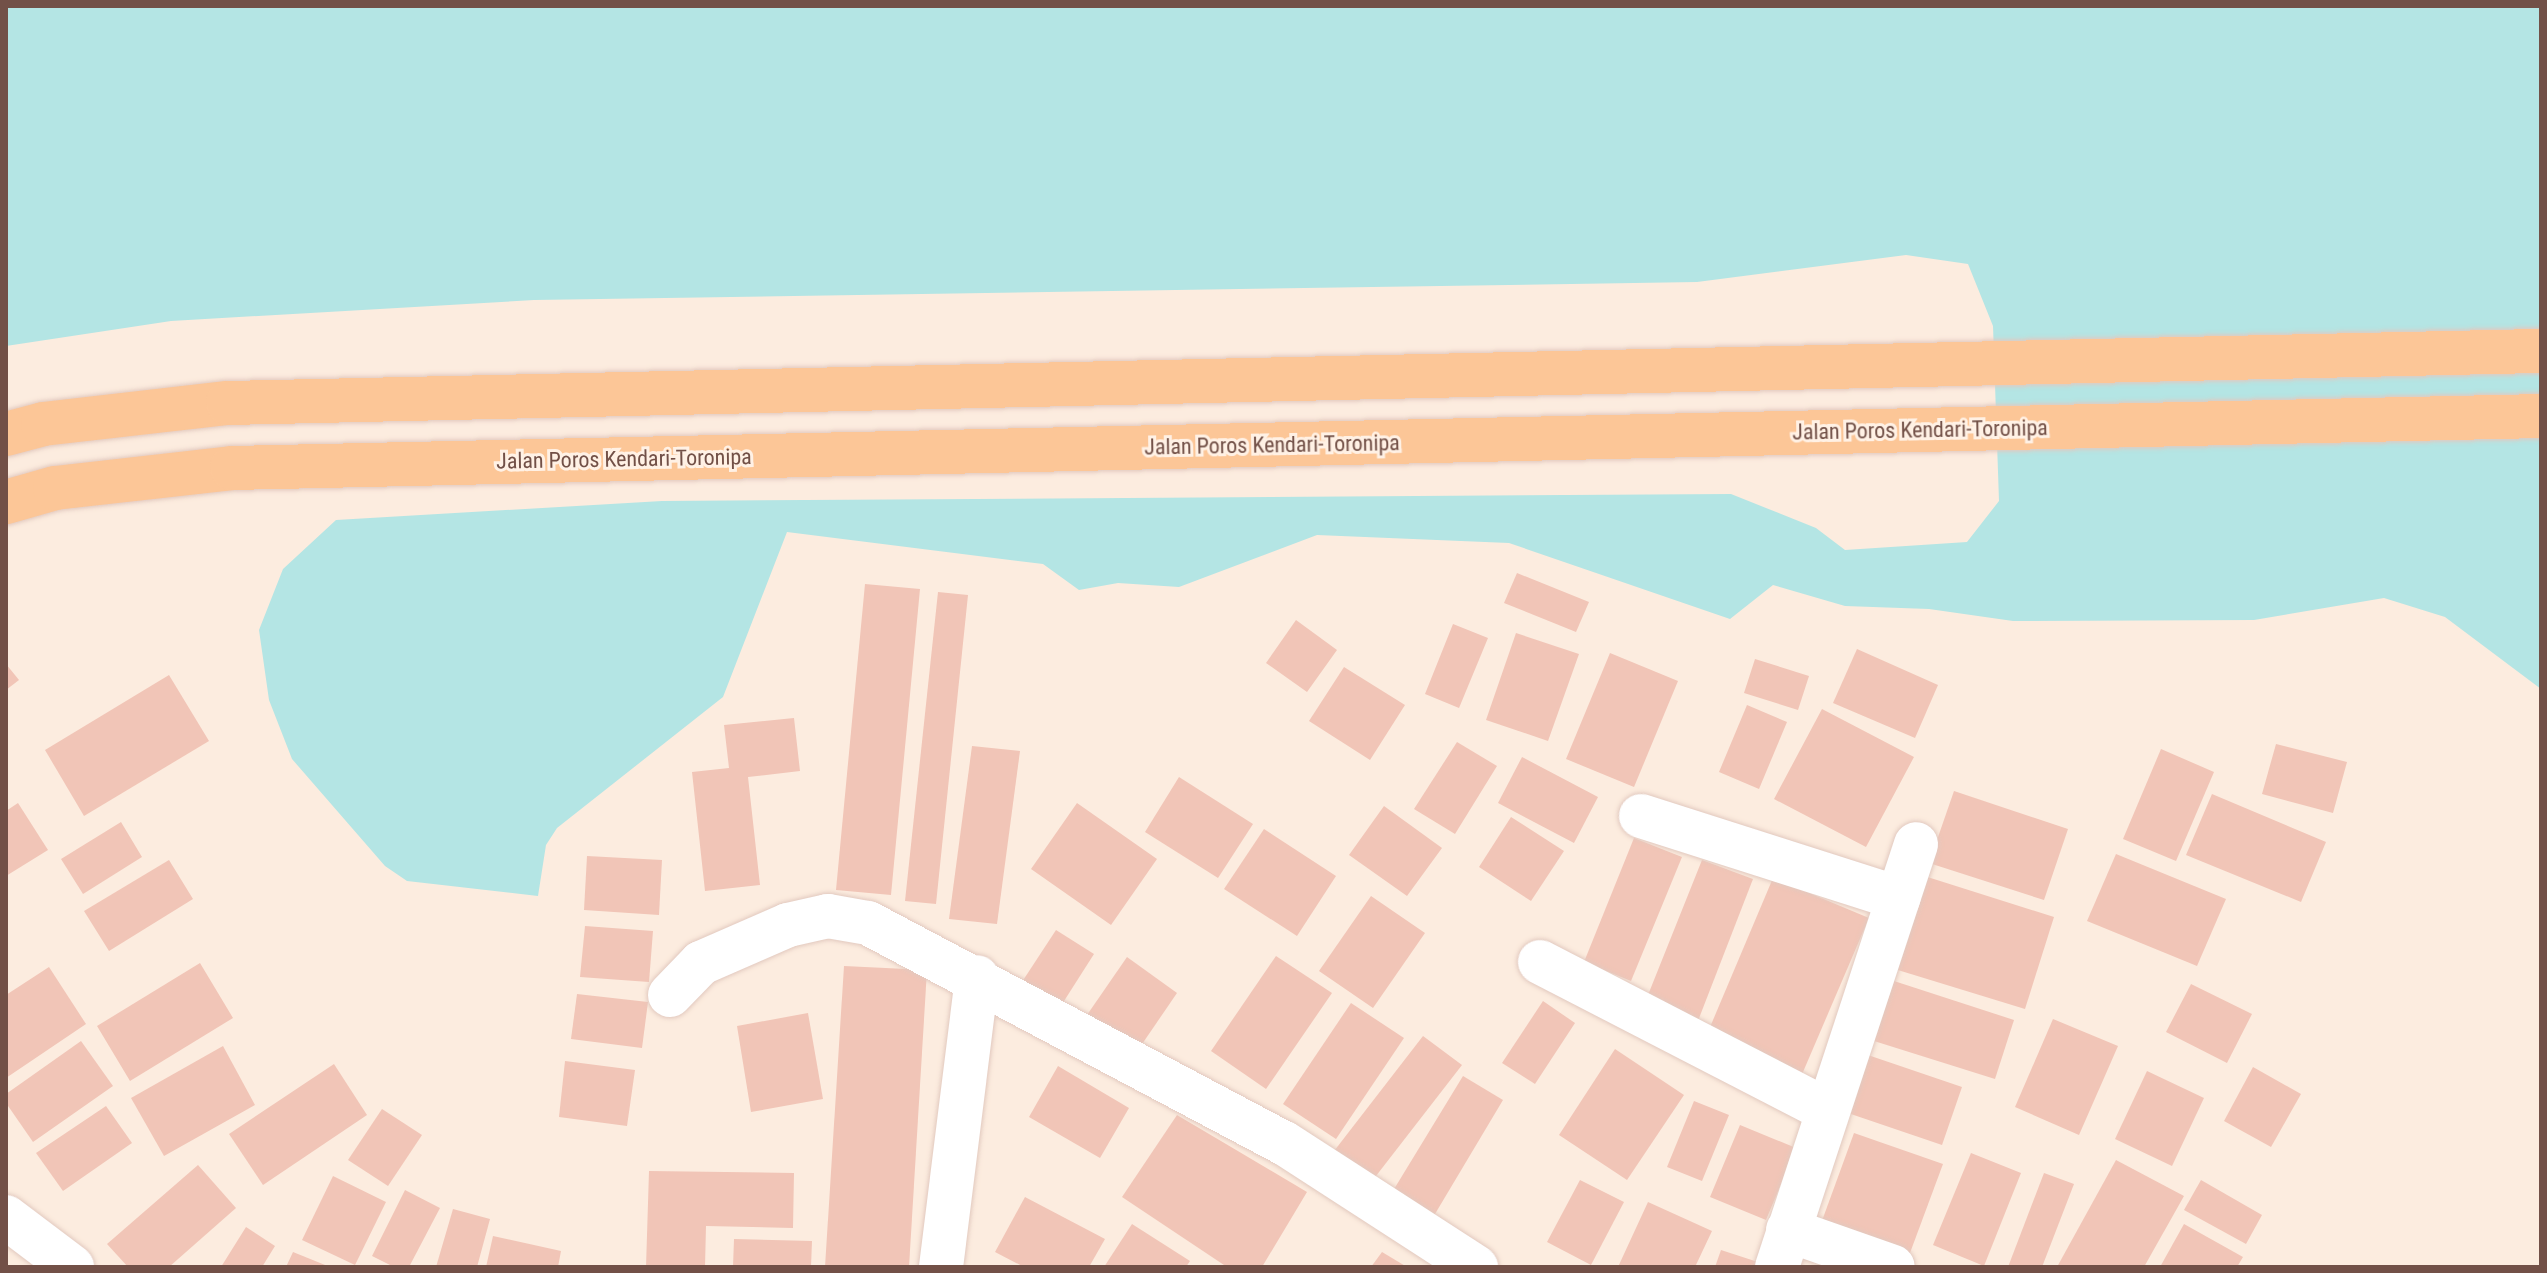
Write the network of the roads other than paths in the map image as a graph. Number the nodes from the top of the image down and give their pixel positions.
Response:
1 (2541, 351) edge
2 (2541, 416) edge
3 (6, 434) edge
4 (6, 502) edge
5 (1641, 816) dead end
6 (1916, 844) dead end
7 (1898, 898) junction
8 (1540, 962) dead end
9 (977, 977) junction
10 (670, 995) dead end
11 (1827, 1110) junction
12 (6, 1217) edge
13 (1782, 1249) edge
14 (72, 1267) edge
15 (941, 1267) edge
16 (1476, 1267) edge
17 (1893, 1267) edge

1 - 3 main road
2 - 4 main road, Jalan Poros Kendari-Toronipa
5 - 7 street
6 - 7 street
7 - 11 street
8 - 11 street
9 - 10 street
9 - 15 street
9 - 16 street
11 - 13 street
12 - 14 street
13 - 17 street

